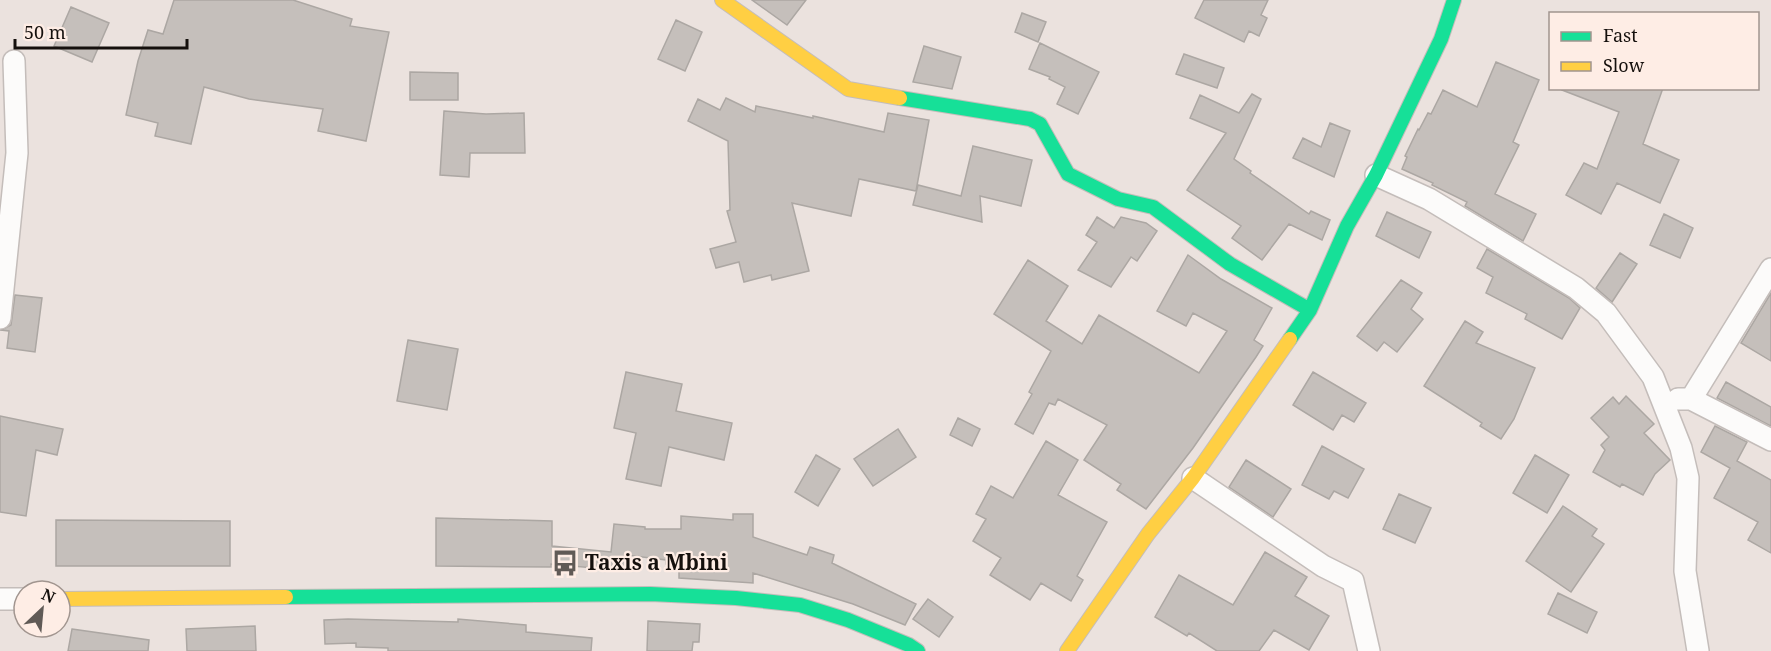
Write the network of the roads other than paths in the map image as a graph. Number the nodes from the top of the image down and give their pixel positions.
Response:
1 (722, 0) edge
2 (1454, 0) edge
3 (14, 61) dead end
4 (1376, 175) junction
5 (1771, 268) edge
6 (1310, 310) junction
7 (0, 318) edge
8 (1662, 399) junction
9 (1691, 399) junction
10 (1771, 440) edge
11 (1193, 478) junction
12 (72, 599) edge
13 (918, 651) edge
14 (1067, 651) edge
15 (1369, 651) edge
16 (1698, 651) edge

1 - 6 street
2 - 4 street
3 - 7 street
4 - 6 street
4 - 8 street
5 - 9 street
6 - 11 street
8 - 9 street
8 - 16 street
9 - 10 street
11 - 14 street
11 - 15 street
12 - 13 street

